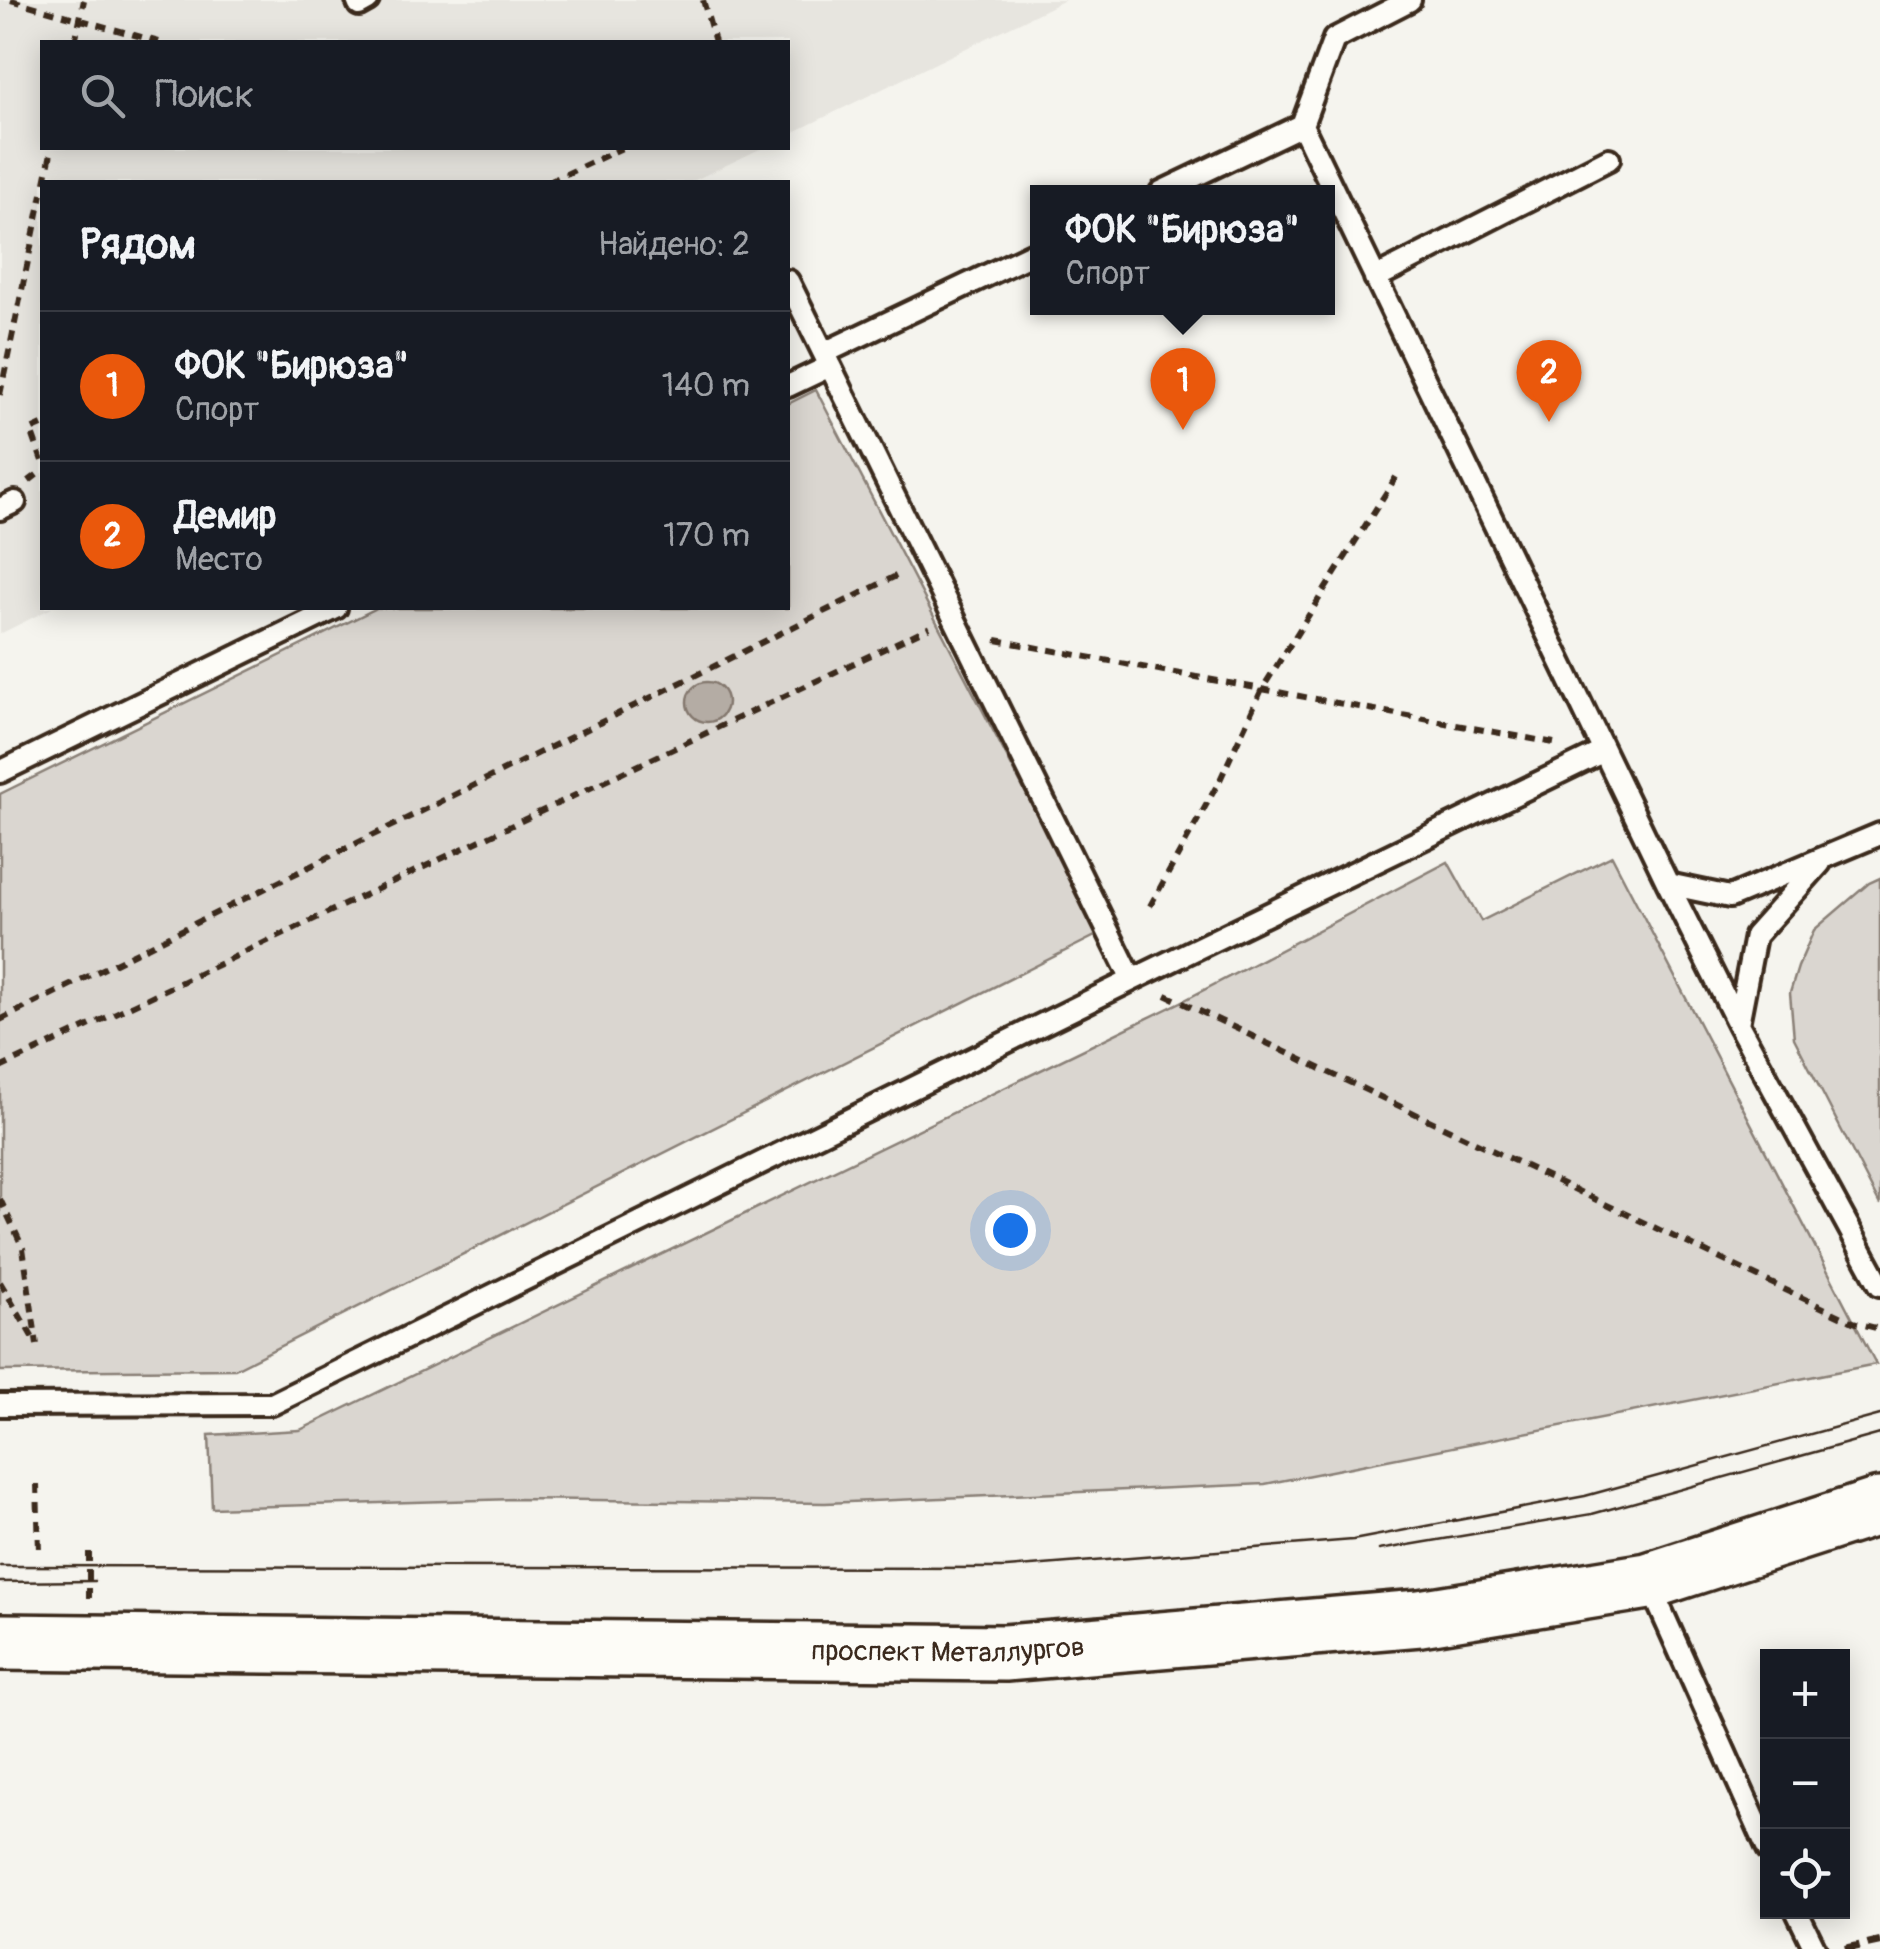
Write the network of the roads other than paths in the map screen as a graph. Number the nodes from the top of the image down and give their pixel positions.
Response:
1 (356, 0) edge
2 (368, 0) edge
3 (1410, 0) edge
4 (1302, 125) junction
5 (1609, 159) dead end
6 (1176, 185) edge
7 (1331, 185) edge
8 (1335, 194) edge
9 (1030, 255) edge
10 (1375, 278) junction
11 (790, 285) edge
12 (827, 359) junction
13 (790, 385) edge
14 (332, 610) edge
15 (1602, 752) junction
16 (0, 772) edge
17 (1880, 834) edge
18 (1825, 858) junction
19 (1668, 884) junction
20 (1132, 980) junction
21 (1738, 1024) junction
22 (1880, 1285) edge
23 (0, 1405) edge
24 (1880, 1506) edge
25 (1648, 1581) junction
26 (0, 1642) edge
27 (1760, 1830) edge
28 (1800, 1919) edge
29 (1815, 1949) edge

1 - 2 lane
3 - 4 lane
4 - 6 lane
4 - 7 lane
5 - 10 lane
8 - 10 lane
9 - 12 lane
10 - 15 lane
11 - 12 lane
12 - 13 lane
12 - 20 lane
14 - 16 lane
15 - 19 lane
15 - 20 lane
17 - 18 lane
18 - 19 lane
18 - 21 lane
19 - 21 lane
20 - 23 lane
21 - 22 lane
24 - 25 street, проспект Металлургов
25 - 26 street, проспект Металлургов
25 - 27 lane
28 - 29 lane

